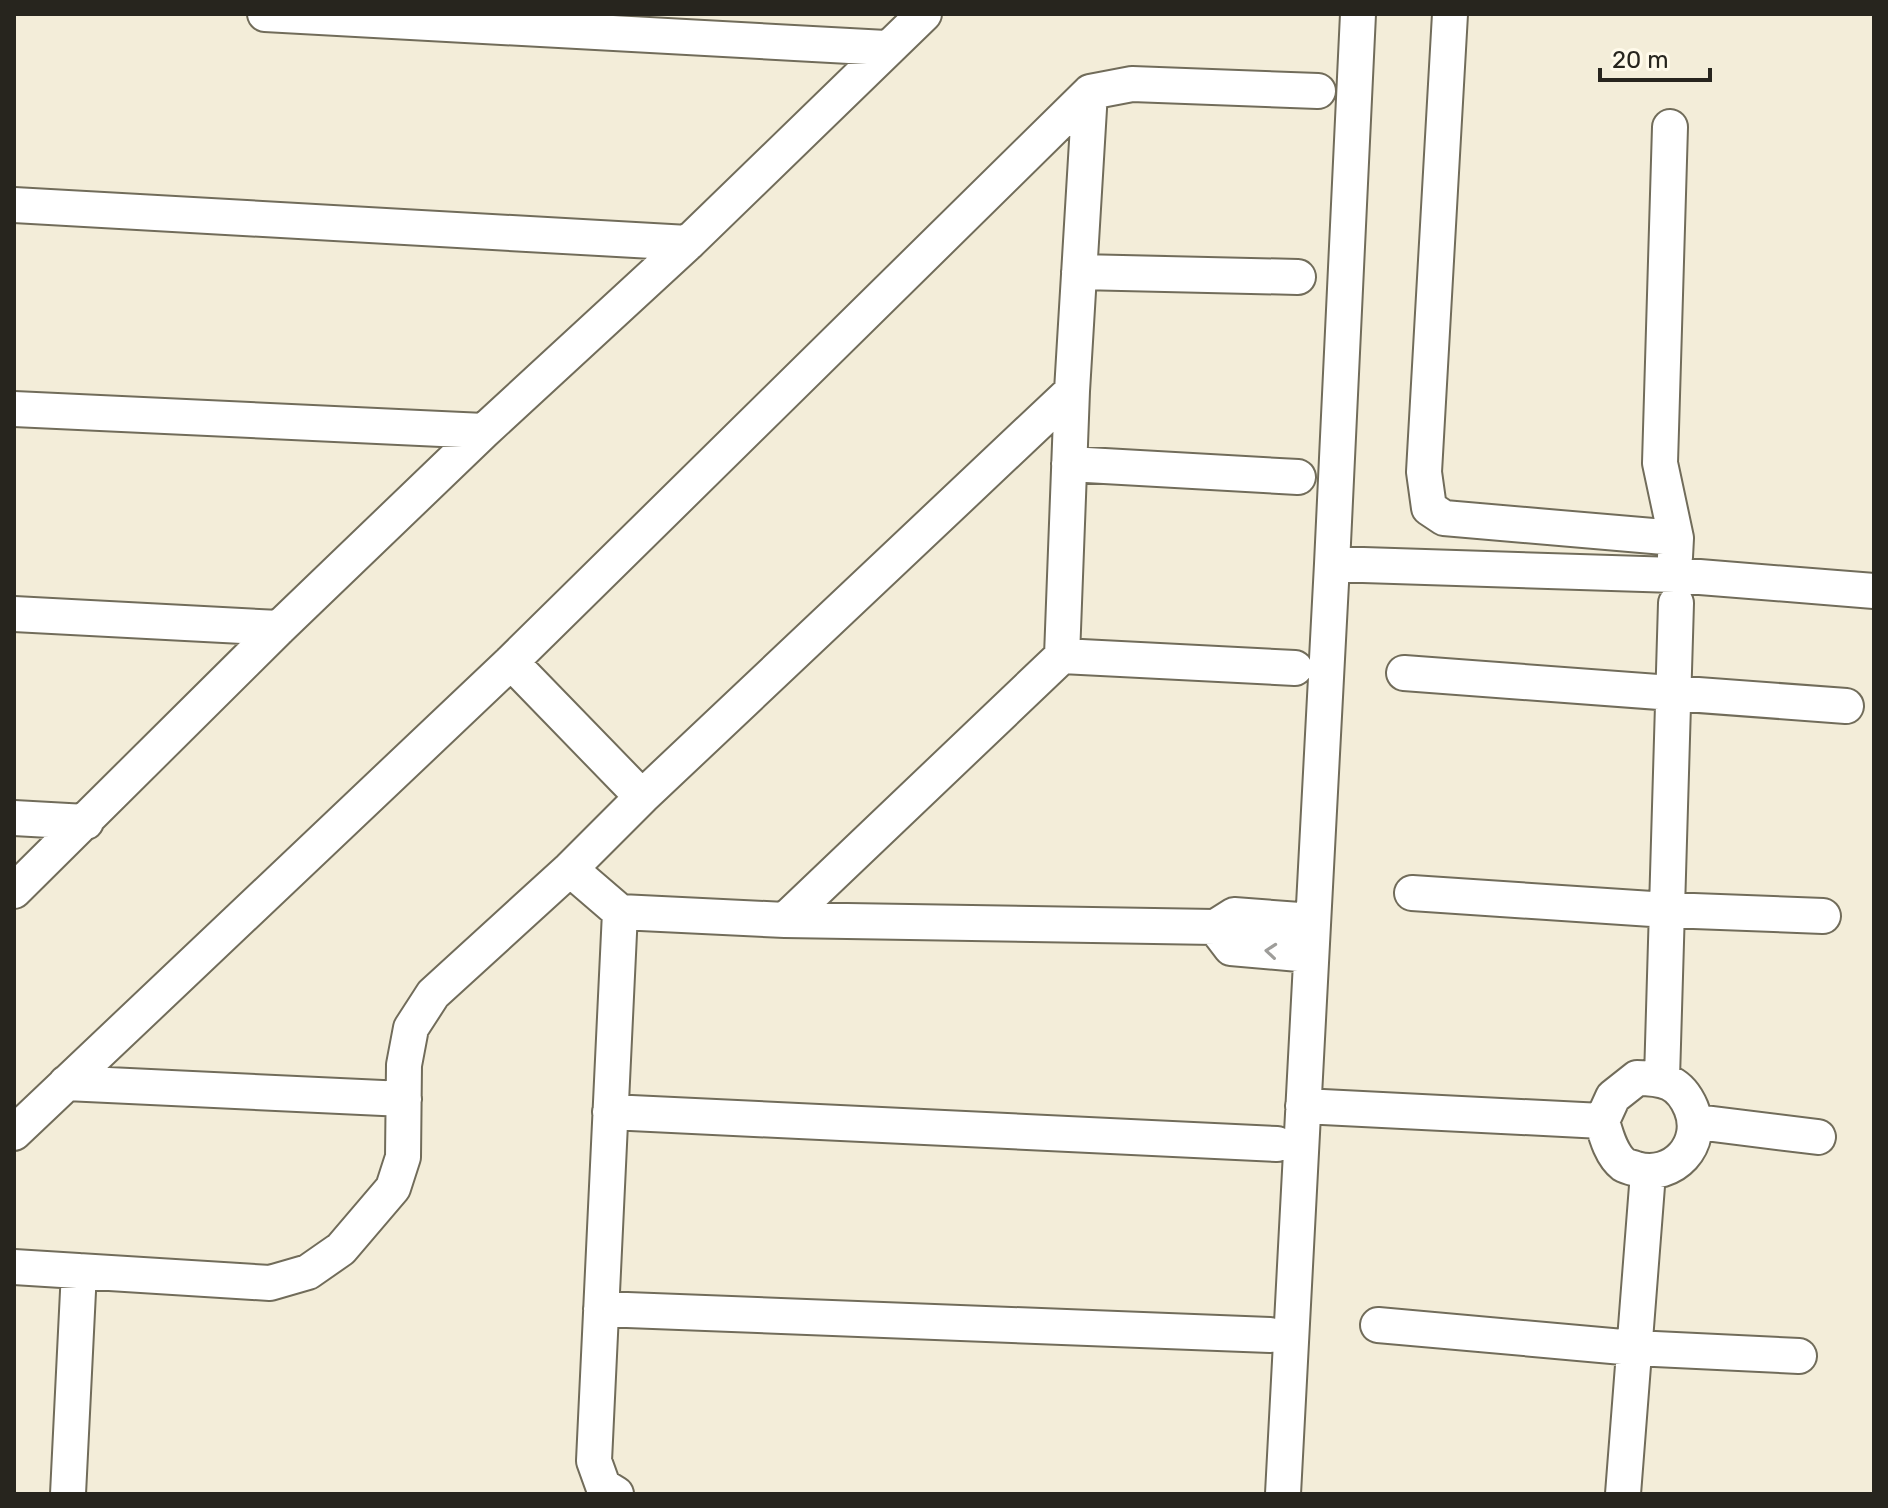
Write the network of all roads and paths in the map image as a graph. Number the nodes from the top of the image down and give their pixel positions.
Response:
1 (265, 14) edge
2 (924, 14) edge
3 (1358, 14) edge
4 (1450, 14) edge
5 (886, 48) junction
6 (1318, 91) dead end
7 (1090, 92) junction
8 (1670, 127) dead end
9 (14, 205) edge
10 (688, 243) junction
11 (1079, 272) junction
12 (1298, 277) dead end
13 (1072, 391) junction
14 (14, 409) edge
15 (484, 431) junction
16 (1069, 464) junction
17 (1298, 477) dead end
18 (1676, 538) junction
19 (1332, 564) junction
20 (1675, 589) junction
21 (1874, 591) edge
22 (14, 614) edge
23 (279, 628) junction
24 (1062, 656) junction
25 (511, 662) junction
26 (1295, 668) dead end
27 (1404, 673) dead end
28 (1673, 693) junction
29 (1846, 706) dead end
30 (642, 797) junction
31 (14, 818) edge
32 (86, 822) junction
33 (570, 869) junction
34 (14, 891) edge
35 (1412, 893) dead end
36 (1667, 910) junction
37 (620, 912) junction
38 (1823, 916) dead end
39 (785, 920) junction
40 (1313, 921) junction
41 (1215, 927) junction
42 (1310, 955) junction
43 (1662, 1078) junction
44 (66, 1083) junction
45 (404, 1099) junction
46 (1303, 1106) junction
47 (610, 1112) junction
48 (1602, 1121) junction
49 (1697, 1122) junction
50 (14, 1133) edge
51 (1818, 1137) dead end
52 (1277, 1144) dead end
53 (1648, 1173) junction
54 (14, 1267) edge
55 (79, 1271) junction
56 (601, 1309) junction
57 (1378, 1325) dead end
58 (1270, 1335) dead end
59 (1634, 1348) junction
60 (1799, 1356) dead end
61 (68, 1494) edge
62 (616, 1494) edge
63 (1283, 1494) edge
64 (1623, 1494) edge

1 - 5 street
2 - 5 street
3 - 19 street
4 - 18 street
5 - 10 street
6 - 7 street
7 - 11 street
7 - 25 street
8 - 18 street
9 - 10 street
10 - 15 street
11 - 12 street
11 - 13 street
13 - 16 street
13 - 30 street
14 - 15 street
15 - 23 street
16 - 17 street
16 - 24 street
18 - 20 street
19 - 20 street
19 - 40 street
20 - 21 street
20 - 28 street
22 - 23 street
23 - 32 street
24 - 26 street
24 - 39 street
25 - 30 street
25 - 44 street
27 - 28 street
28 - 29 street
28 - 36 street
30 - 33 street
31 - 32 street
32 - 34 street
33 - 37 street
33 - 45 street
35 - 36 street
36 - 38 street
36 - 43 street
37 - 39 street
37 - 47 street
39 - 41 street
40 - 41 street
40 - 42 street
42 -> 41 street
42 - 46 street
43 - 48 street
43 - 49 street
44 - 45 street
44 - 50 street
45 - 55 street
46 - 48 street
46 - 63 street
47 - 52 street
47 - 56 street
48 - 53 street
49 - 51 street
49 - 53 street
53 - 59 street
54 - 55 street
55 - 61 street
56 - 58 street
56 - 62 street
57 - 59 street
59 - 60 street
59 - 64 street

